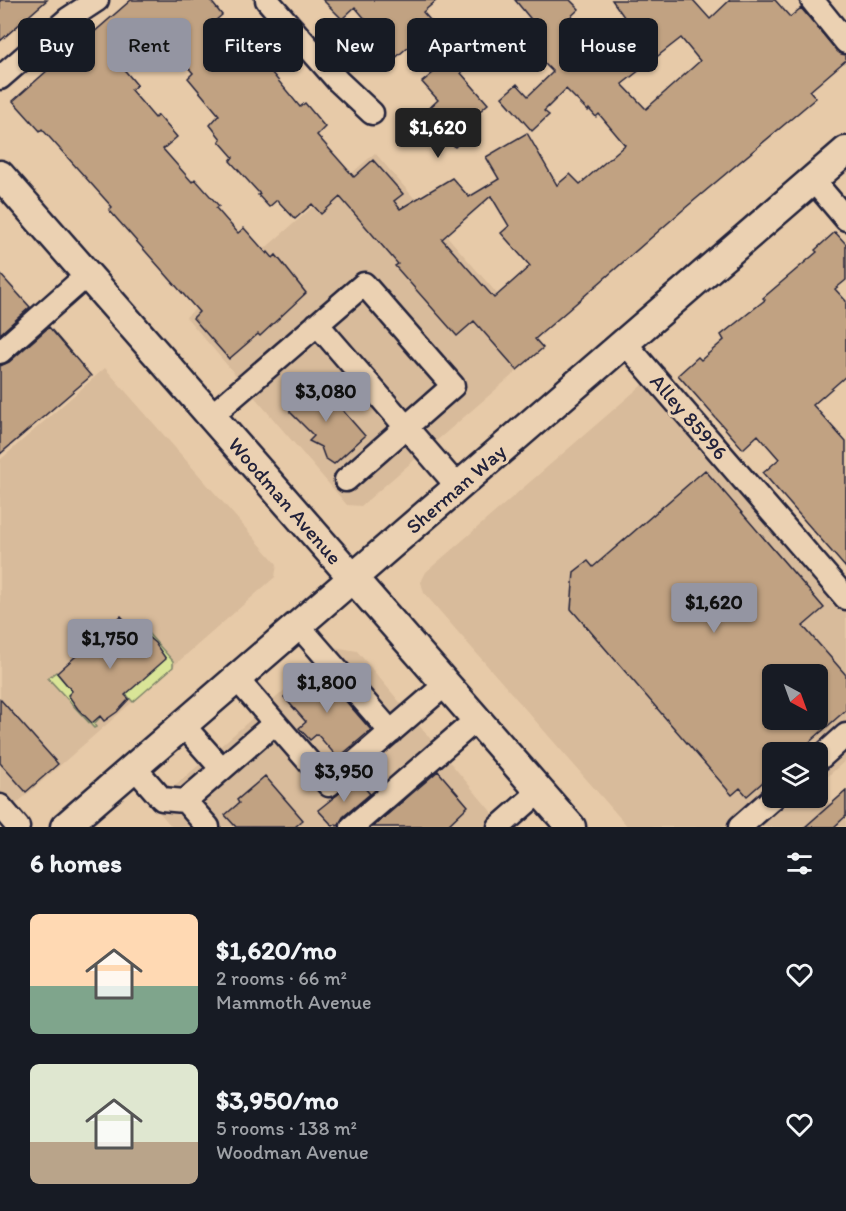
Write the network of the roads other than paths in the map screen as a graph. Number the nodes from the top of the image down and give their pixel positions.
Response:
1 (97, 0) edge
2 (267, 0) edge
3 (812, 0) edge
4 (846, 42) edge
5 (0, 78) edge
6 (372, 113) dead end
7 (846, 151) edge
8 (0, 175) edge
9 (813, 180) junction
10 (846, 219) edge
11 (87, 274) junction
12 (317, 324) junction
13 (625, 343) junction
14 (0, 352) edge
15 (211, 416) junction
16 (406, 427) junction
17 (346, 480) dead end
18 (458, 487) junction
19 (352, 579) junction
20 (846, 598) edge
21 (298, 625) junction
22 (237, 678) junction
23 (446, 684) junction
24 (477, 719) junction
25 (276, 723) junction
26 (183, 725) junction
27 (391, 732) junction
28 (846, 735) edge
29 (828, 751) edge
30 (134, 767) junction
31 (222, 769) junction
32 (540, 791) junction
33 (185, 801) junction
34 (0, 806) edge
35 (762, 808) edge
36 (355, 826) edge
37 (18, 827) edge
38 (65, 827) edge
39 (208, 827) edge
40 (499, 827) edge
41 (571, 827) edge
42 (740, 827) edge

1 - 5 street
2 - 6 street
3 - 4 street
7 - 9 main road, Sherman Way
8 - 11 main road, Woodman Avenue
9 - 10 street
9 - 13 main road, Sherman Way
11 - 14 street
11 - 15 main road, Woodman Avenue
12 - 15 street
12 - 16 street
12 - 16 street
13 - 18 main road, Sherman Way
13 - 20 street, Alley 85996
15 - 19 main road, Woodman Avenue
16 - 17 street
16 - 18 street
18 - 19 main road, Sherman Way
19 - 21 main road, Sherman Way
19 - 23 main road, Woodman Avenue
21 - 22 main road, Sherman Way
21 - 27 street
22 - 25 street
22 - 26 main road, Sherman Way
23 - 24 main road, Woodman Avenue
23 - 27 street
24 - 32 main road, Woodman Avenue
24 - 36 street
25 - 27 street
25 - 31 street
26 - 30 main road, Sherman Way
26 - 31 street
28 - 29 street
30 - 33 street
30 - 38 main road, Sherman Way
31 - 33 street
32 - 40 street
32 - 41 main road, Woodman Avenue
33 - 39 street
34 - 37 street
35 - 42 street

